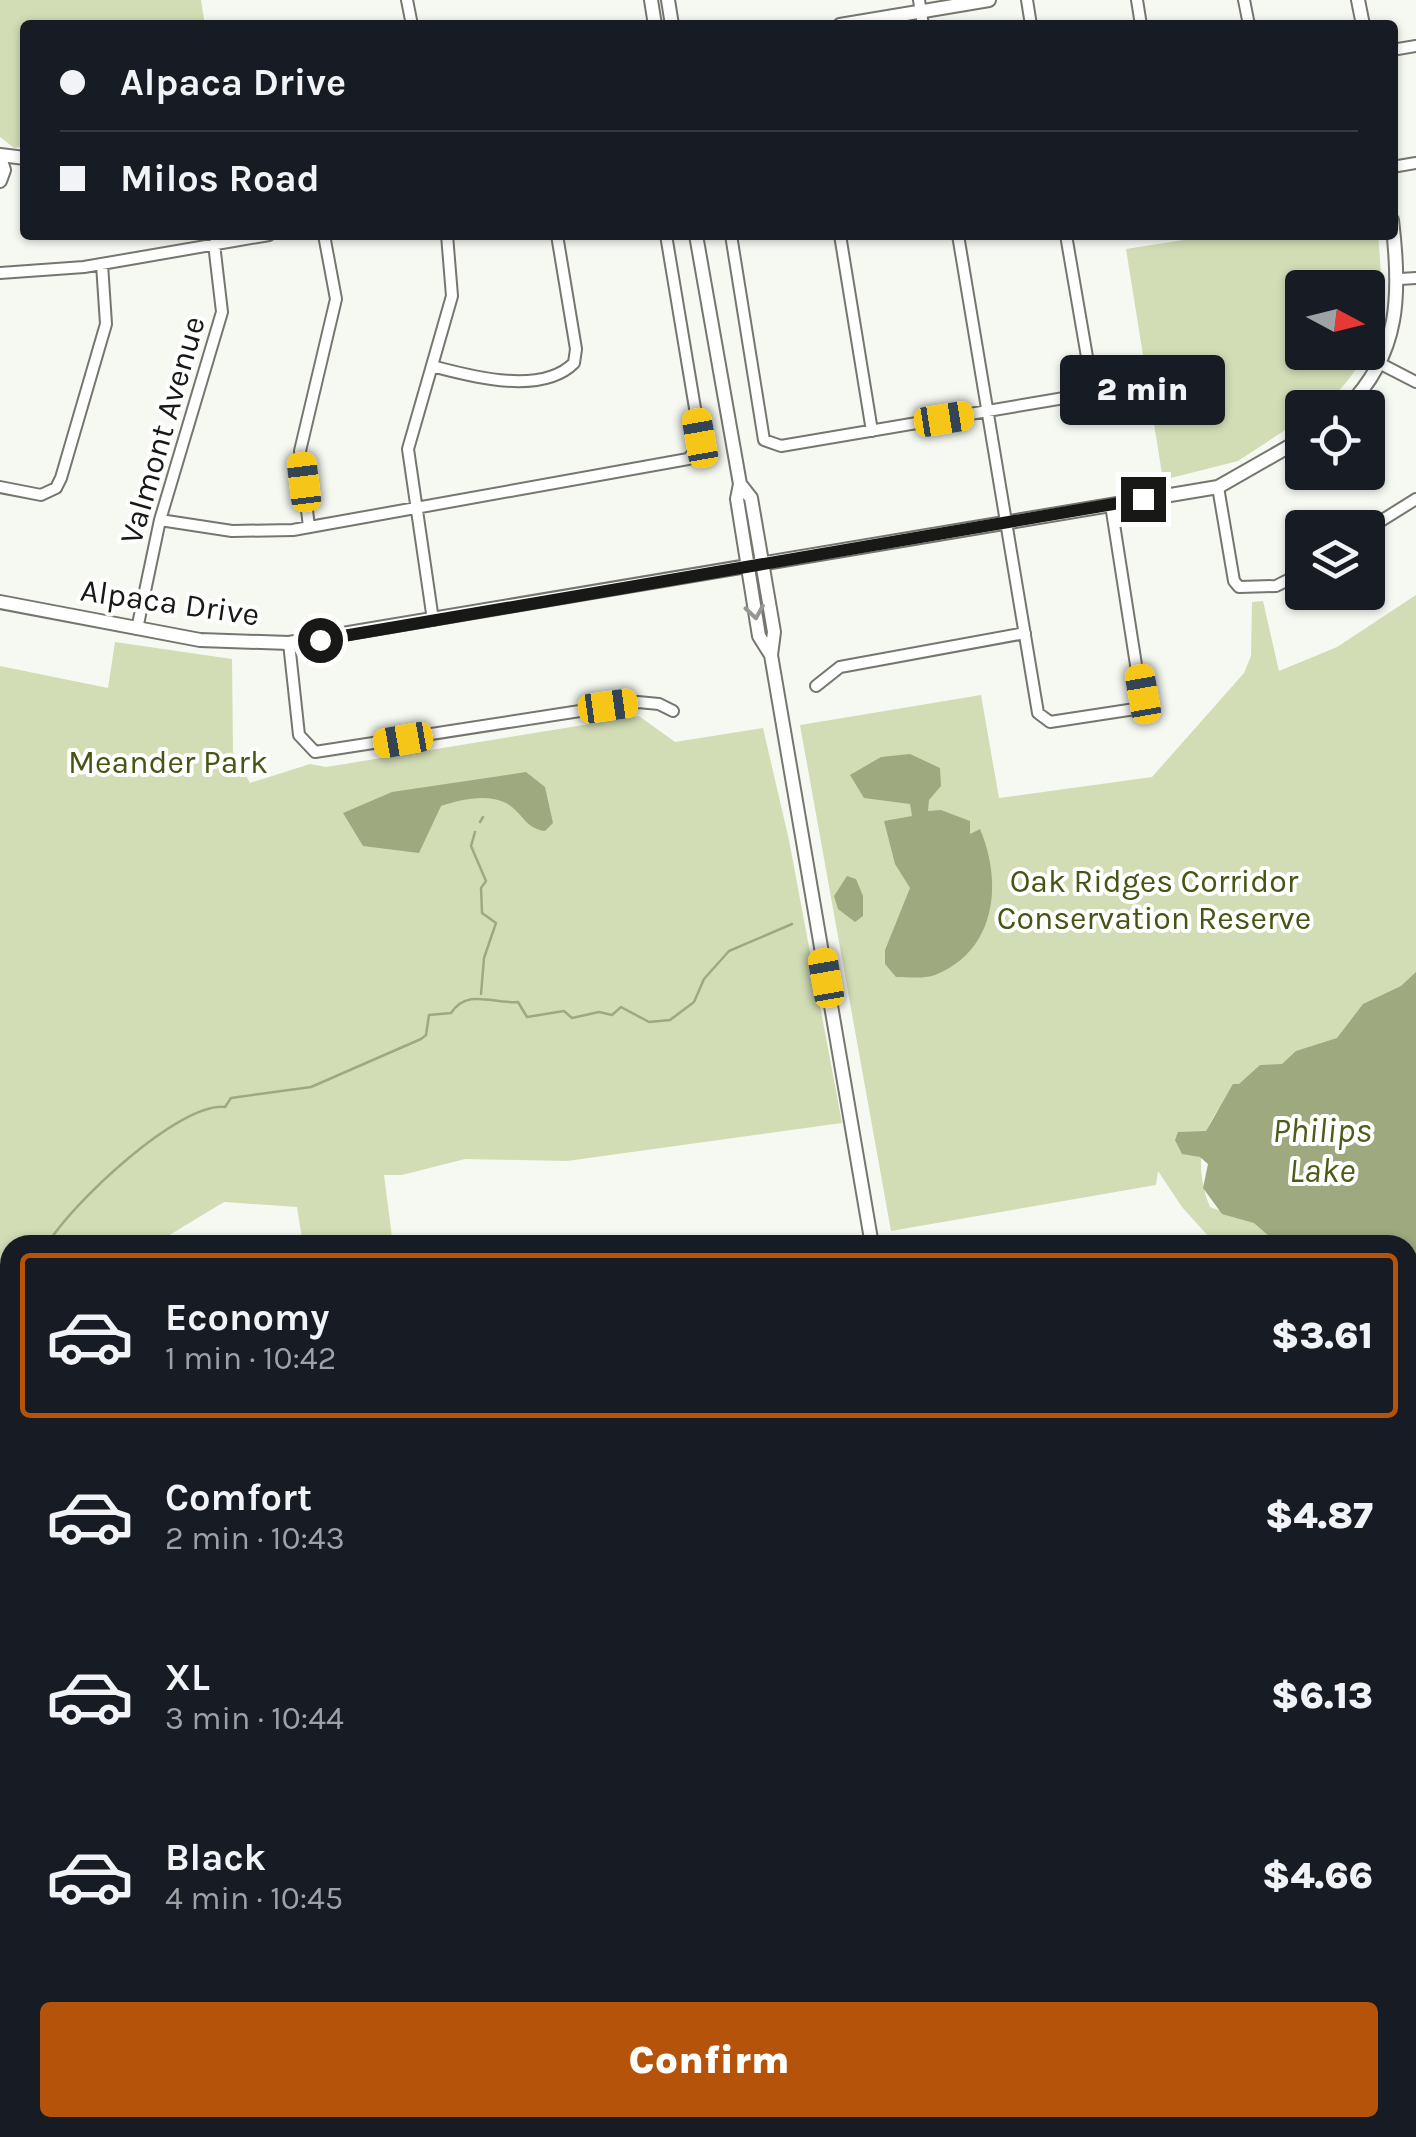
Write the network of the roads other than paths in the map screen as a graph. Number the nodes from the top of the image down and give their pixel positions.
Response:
1 (989, 0) edge
2 (921, 12) edge
3 (871, 20) edge
4 (0, 156) edge
5 (1, 178) edge
6 (238, 240) edge
7 (325, 240) edge
8 (447, 240) edge
9 (558, 240) edge
10 (667, 240) edge
11 (697, 240) edge
12 (732, 240) edge
13 (841, 240) edge
14 (959, 240) edge
15 (1067, 240) edge
16 (1395, 240) edge
17 (214, 244) junction
18 (102, 264) junction
19 (0, 273) edge
20 (1416, 278) edge
21 (1400, 279) junction
22 (1385, 353) edge
23 (432, 366) junction
24 (1385, 366) edge
25 (1376, 370) edge
26 (1416, 382) edge
27 (1360, 390) edge
28 (988, 412) junction
29 (872, 431) junction
30 (1285, 449) edge
31 (1218, 486) junction
32 (0, 487) edge
33 (1416, 499) edge
34 (1111, 505) junction
35 (416, 509) junction
36 (1385, 518) edge
37 (160, 520) junction
38 (1006, 523) junction
39 (309, 526) junction
40 (755, 565) junction
41 (1285, 581) edge
42 (0, 602) edge
43 (433, 620) junction
44 (137, 630) junction
45 (1025, 633) junction
46 (289, 644) junction
47 (816, 686) dead end
48 (673, 710) dead end
49 (870, 1235) edge

1 - 2 street
2 - 3 street
4 - 5 street
6 - 17 street
7 - 39 street
8 - 23 street
9 - 23 street
10 - 35 street
11 - 40 street
12 - 29 street
13 - 29 street
14 - 28 street
15 - 28 street
16 - 21 street
17 - 18 street
17 - 37 street, Valmont Avenue
18 - 19 street
18 - 32 street
20 - 21 street
21 - 22 street
23 - 35 street
24 - 26 street
25 - 27 street
28 - 29 street
28 - 38 street
30 - 31 street, Alpaca Drive
31 - 34 street, Alpaca Drive
31 - 41 street
33 - 36 street
34 - 38 street, Alpaca Drive
34 - 45 street
35 - 39 street
35 - 43 street
37 - 39 street
37 - 44 street, Valmont Avenue
38 - 40 street, Alpaca Drive
38 - 45 street
40 - 43 street, Alpaca Drive
40 - 49 street
42 - 44 street, Alpaca Drive
43 - 46 street, Alpaca Drive
44 - 46 street, Alpaca Drive
45 - 47 street
46 - 48 street

